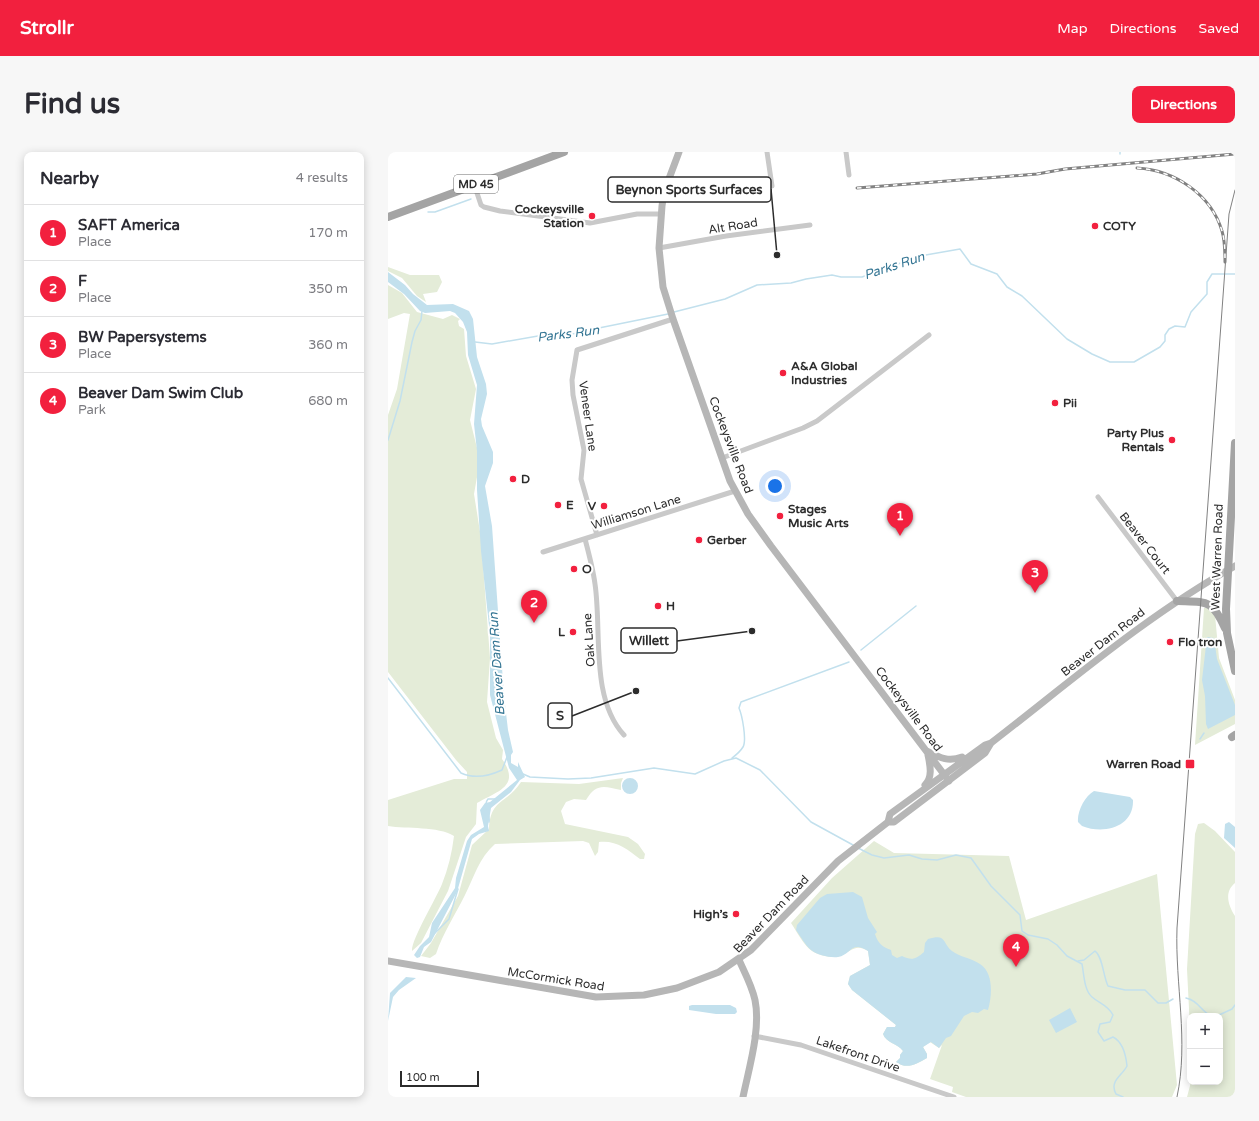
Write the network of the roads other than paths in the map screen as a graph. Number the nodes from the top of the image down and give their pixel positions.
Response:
1 (564, 152) edge
2 (679, 152) edge
3 (767, 152) edge
4 (846, 152) edge
5 (849, 175) dead end
6 (474, 184) junction
7 (772, 186) dead end
8 (661, 214) junction
9 (388, 217) edge
10 (810, 225) dead end
11 (659, 248) junction
12 (672, 315) junction
13 (929, 335) dead end
14 (1235, 443) edge
15 (722, 458) junction
16 (735, 491) junction
17 (1098, 498) dead end
18 (597, 534) junction
19 (584, 539) junction
20 (543, 552) dead end
21 (1231, 568) edge
22 (1177, 600) junction
23 (1227, 633) junction
24 (1235, 671) edge
25 (624, 735) dead end
26 (991, 743) junction
27 (927, 751) junction
28 (972, 754) junction
29 (944, 773) junction
30 (949, 781) junction
31 (917, 794) junction
32 (888, 822) junction
33 (739, 960) junction
34 (388, 961) edge
35 (754, 1036) junction
36 (743, 1097) edge
37 (954, 1097) edge

1 - 6 main road, MD 45
2 - 8 main road, Cockeysville Road
3 - 7 street
4 - 5 street
6 - 8 street
6 - 9 main road, MD 45
8 - 11 main road, Cockeysville Road
10 - 11 street, Alt Road
11 - 12 main road, Cockeysville Road
12 - 15 main road, Cockeysville Road
12 - 18 street, Veneer Lane
13 - 15 street
14 - 21 main road, West Warren Road
15 - 16 main road, Cockeysville Road
16 - 18 street, Williamson Lane
16 - 27 main road, Cockeysville Road
17 - 22 street, Beaver Court
18 - 19 street, Williamson Lane
19 - 20 street, Williamson Lane
19 - 25 street, Oak Lane
21 - 22 main road, Beaver Dam Road
21 - 23 main road, West Warren Road
22 - 23 main road
22 - 26 main road, Beaver Dam Road
23 - 24 main road, West Warren Road
26 - 28 main road, Beaver Dam Road
26 - 30 main road, Beaver Dam Road
27 - 28 main road
27 - 29 main road, Cockeysville Road
27 - 31 main road
28 - 29 main road, Beaver Dam Road
29 - 30 main road, Cockeysville Road
29 - 31 main road, Beaver Dam Road
30 - 32 main road, Beaver Dam Road
31 - 32 main road, Beaver Dam Road
32 - 33 main road, Beaver Dam Road
33 - 34 main road, McCormick Road
33 - 35 main road, Beaver Dam Road
35 - 36 main road, Beaver Dam Road
35 - 37 street, Lakefront Drive

